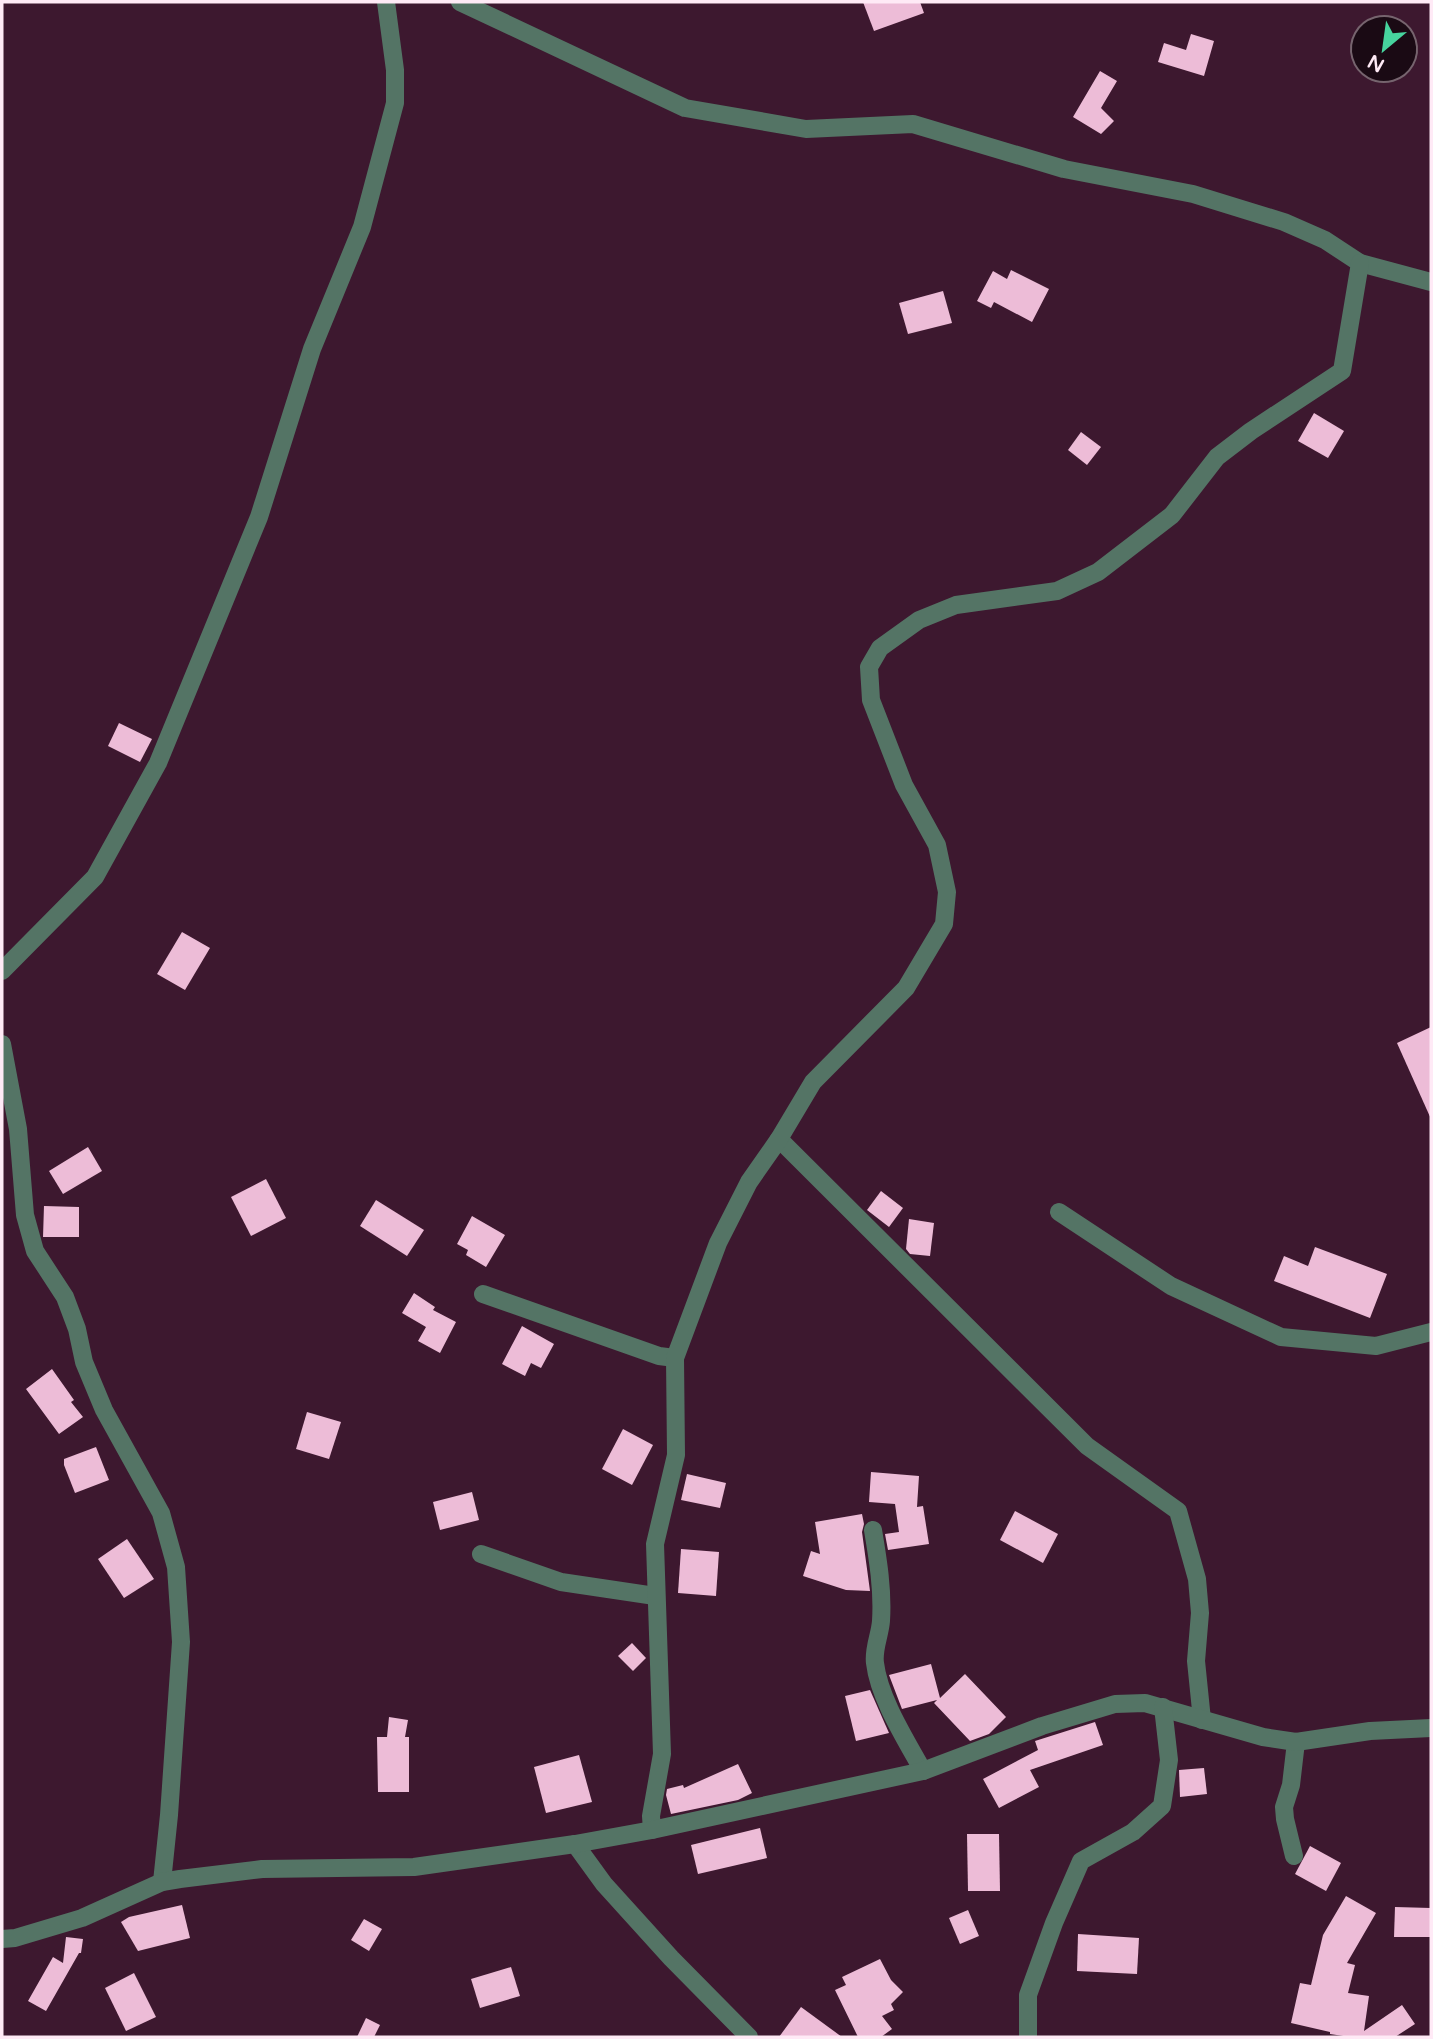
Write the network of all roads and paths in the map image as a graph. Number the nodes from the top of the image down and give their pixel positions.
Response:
1 (386, 2) edge
2 (460, 2) edge
3 (1360, 263) junction
4 (1431, 282) edge
5 (2, 971) edge
6 (2, 1044) edge
7 (779, 1139) junction
8 (1059, 1212) dead end
9 (483, 1294) dead end
10 (1431, 1332) edge
11 (675, 1358) junction
12 (873, 1530) dead end
13 (481, 1553) dead end
14 (656, 1595) junction
15 (1163, 1707) junction
16 (1202, 1720) junction
17 (1431, 1728) edge
18 (1296, 1742) junction
19 (923, 1771) junction
20 (652, 1830) junction
21 (575, 1844) junction
22 (1294, 1856) dead end
23 (162, 1882) junction
24 (2, 1939) edge
25 (749, 2037) edge
26 (1028, 2037) edge

1 - 5 street
2 - 3 street
3 - 4 street
3 - 7 street
6 - 23 street
7 - 11 street
7 - 16 street
8 - 10 street
9 - 11 street
11 - 14 street
12 - 19 street
13 - 14 street
14 - 20 street
15 - 16 street
15 - 19 street
15 - 26 street
16 - 18 street
17 - 18 street
18 - 22 street
19 - 20 street
20 - 21 street
21 - 23 street
21 - 25 street
23 - 24 street

